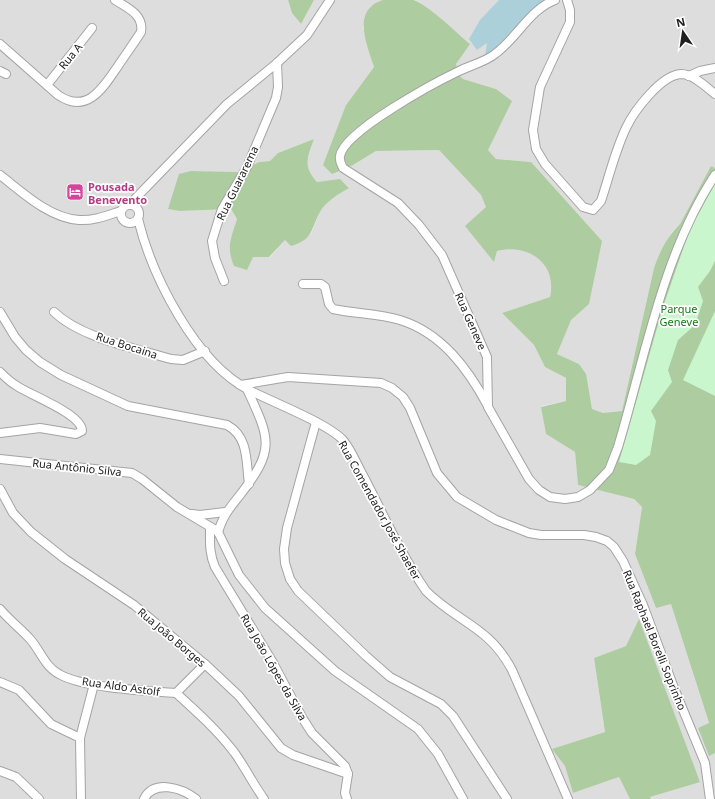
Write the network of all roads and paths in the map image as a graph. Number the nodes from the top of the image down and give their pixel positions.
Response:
1 (116, 0) edge
2 (330, 0) edge
3 (556, 0) edge
4 (567, 0) edge
5 (92, 28) dead end
6 (0, 44) edge
7 (277, 63) junction
8 (715, 68) edge
9 (689, 76) junction
10 (47, 85) junction
11 (715, 94) edge
12 (0, 175) edge
13 (715, 175) edge
14 (143, 193) junction
15 (129, 205) junction
16 (121, 211) junction
17 (102, 217) junction
18 (132, 219) junction
19 (224, 281) dead end
20 (303, 284) dead end
21 (0, 312) edge
22 (54, 312) dead end
23 (205, 352) junction
24 (0, 372) edge
25 (244, 387) junction
26 (488, 407) junction
27 (316, 422) junction
28 (0, 433) edge
29 (0, 459) edge
30 (248, 484) junction
31 (0, 489) edge
32 (225, 512) junction
33 (190, 514) junction
34 (210, 527) junction
35 (218, 532) junction
36 (0, 609) edge
37 (205, 664) junction
38 (0, 682) edge
39 (94, 684) junction
40 (176, 693) junction
41 (80, 738) junction
42 (0, 771) edge
43 (348, 774) junction
44 (39, 799) edge
45 (81, 799) edge
46 (144, 799) edge
47 (196, 799) edge
48 (264, 799) edge
49 (347, 799) edge
50 (463, 799) edge
51 (507, 799) edge
52 (568, 799) edge
53 (710, 799) edge

1 - 10 street
2 - 7 street
3 - 26 street, Rua Geneve
4 - 9 street
5 - 10 street, Rua A
6 - 10 street
7 - 14 street
7 - 19 street, Rua Guararema
8 - 9 street
9 - 11 street
12 - 17 street
13 - 26 street, Rua Geneve
14 - 15 street
14 - 18 street
15 - 16 street
15 - 18 street
16 - 17 street
16 - 18 street, Rua Comendador José Shaefer
17 - 18 street
18 - 23 street, Rua Comendador José Shaefer
20 - 26 street
21 - 30 street
22 - 23 street, Rua Bocaina
23 - 25 street, Rua Comendador José Shaefer
24 - 28 street
25 - 27 street, Rua Comendador José Shaefer
25 - 30 street
25 - 53 street, Rua Raphael Borelli Soprinho
27 - 51 street
27 - 52 street, Rua Comendador José Shaefer
29 - 33 street, Rua Antônio Silva
30 - 32 street
31 - 37 street, Rua João Borges
32 - 33 street
32 - 35 street
33 - 34 street, Rua Antônio Silva
34 - 35 street, Rua Antônio Silva
34 - 43 street, Rua João Lópes da Silva
35 - 50 street
36 - 39 street, Rua Aldo Astolf
37 - 40 street
37 - 43 street, Rua João Borges
38 - 41 street
39 - 40 street, Rua Aldo Astolf
39 - 41 street
40 - 48 street
41 - 45 street
42 - 44 street
43 - 49 street
46 - 47 street

